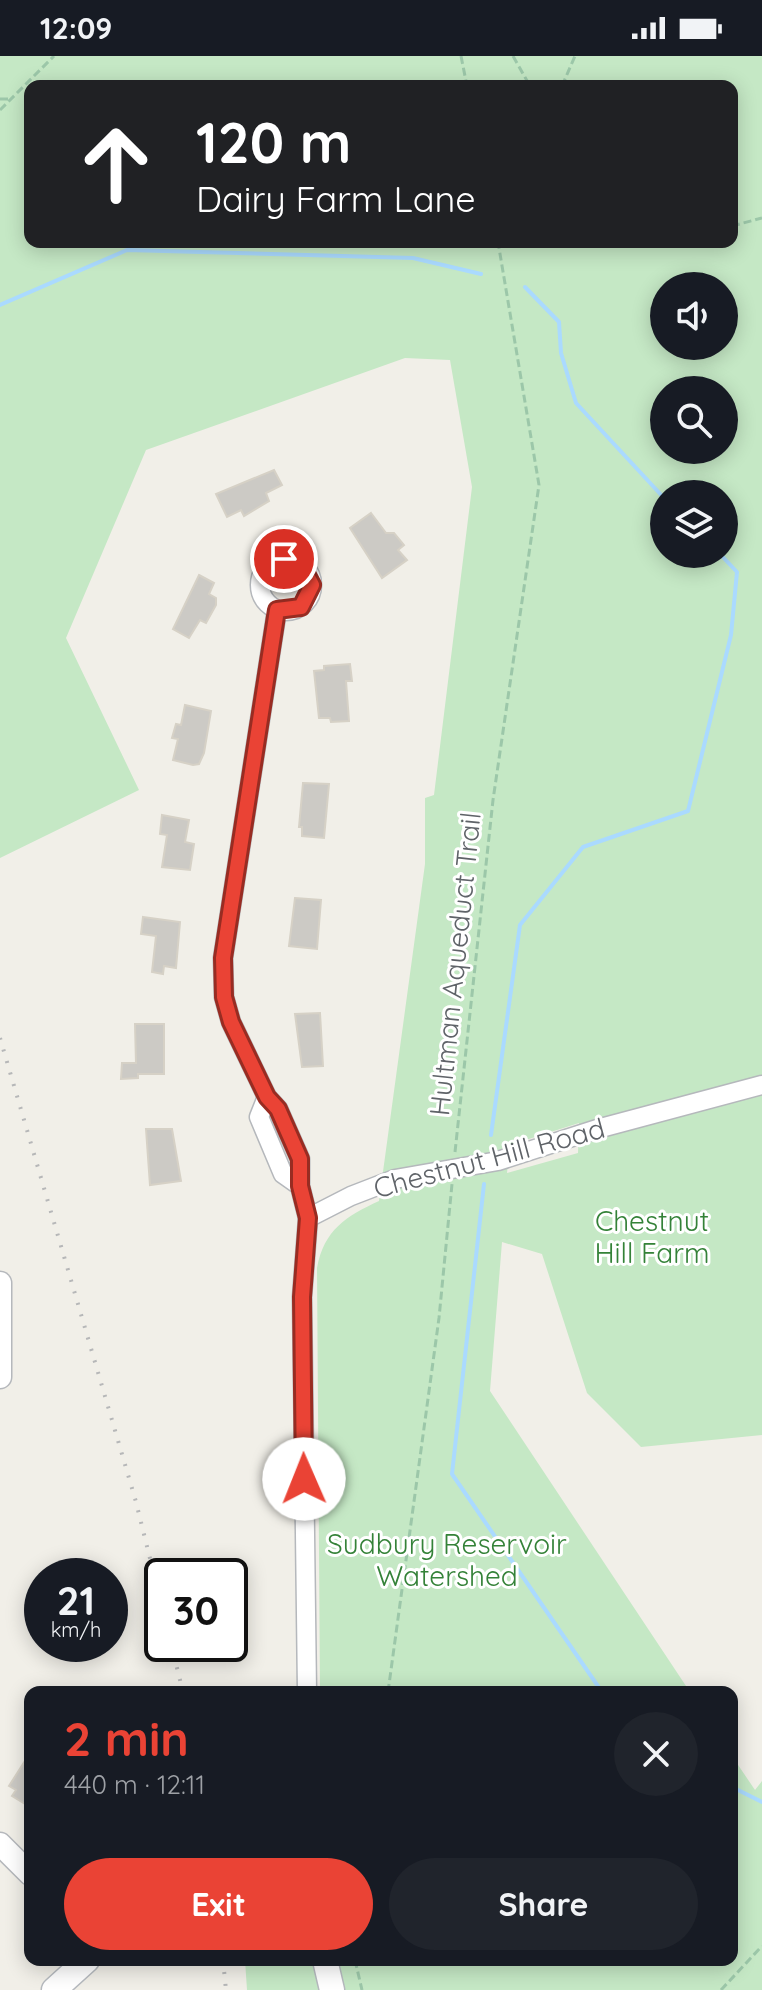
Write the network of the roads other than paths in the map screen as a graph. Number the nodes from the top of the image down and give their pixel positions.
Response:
1 (277, 610) dead end
2 (762, 1085) edge
3 (308, 1218) junction
4 (0, 1283) edge
5 (0, 1377) edge
6 (307, 1686) edge
7 (0, 1844) edge
8 (24, 1868) edge
9 (80, 1966) edge
10 (326, 1966) edge
11 (54, 1990) edge
12 (332, 1990) edge

1 - 3 street
2 - 3 street, Chestnut Hill Road
3 - 6 street
4 - 5 street
7 - 8 street
9 - 11 main road
10 - 12 main road

